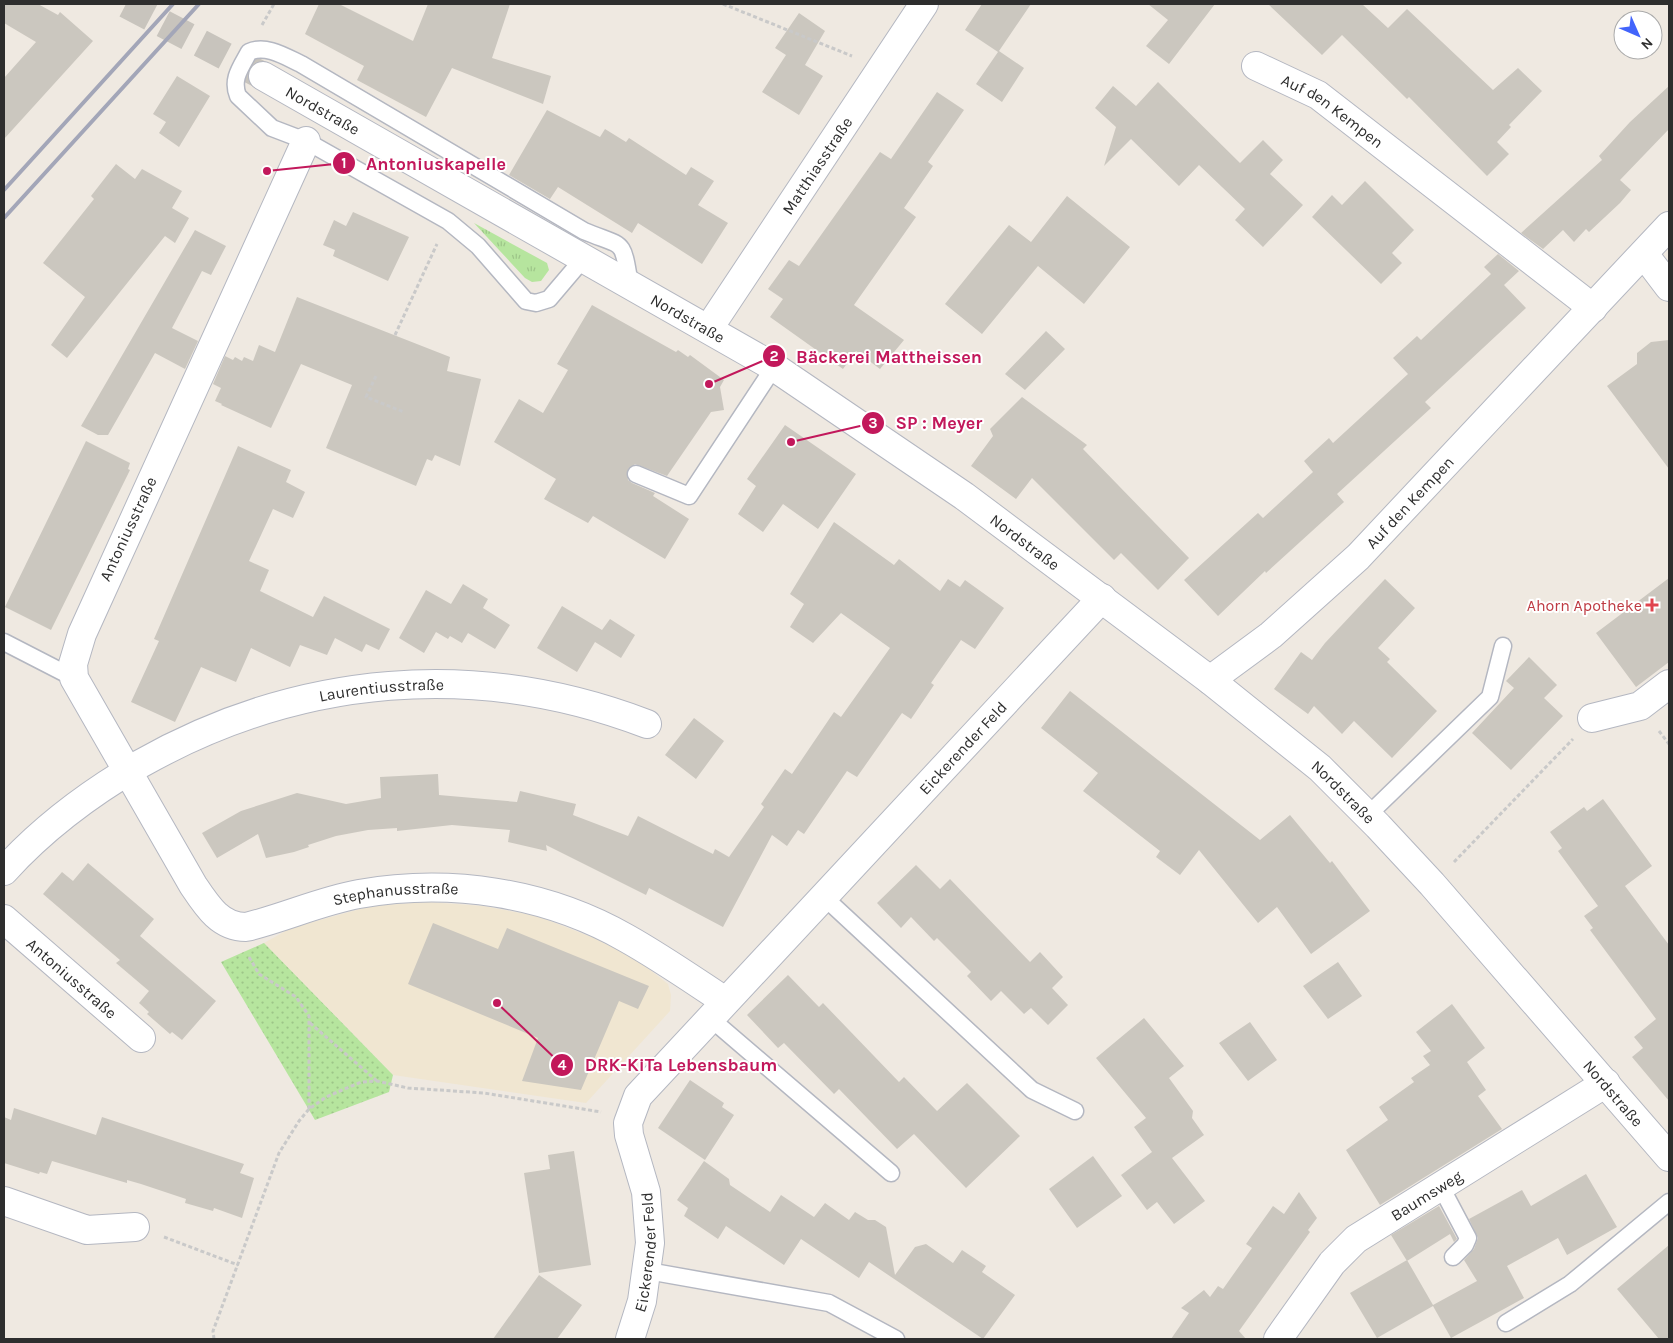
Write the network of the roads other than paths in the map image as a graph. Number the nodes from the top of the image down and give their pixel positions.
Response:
1 (924, 4) edge
2 (1256, 66) dead end
3 (263, 76) tunnel mouth
4 (306, 141) junction
5 (1669, 226) edge
6 (1644, 254) junction
7 (583, 259) junction
8 (630, 285) junction
9 (1669, 287) edge
10 (1593, 308) junction
11 (709, 328) junction
12 (774, 367) junction
13 (636, 474) dead end
14 (1102, 598) junction
15 (4, 642) edge
16 (1503, 646) dead end
17 (74, 678) junction
18 (1210, 680) junction
19 (1669, 684) edge
20 (1592, 718) road end
21 (647, 724) dead end
22 (128, 771) junction
23 (1368, 815) junction
24 (4, 871) edge
25 (824, 897) junction
26 (4, 919) edge
27 (718, 1009) junction
28 (141, 1038) dead end
29 (1606, 1083) junction
30 (1075, 1111) dead end
31 (1669, 1157) edge
32 (891, 1173) dead end
33 (1440, 1185) junction
34 (4, 1200) edge
35 (1669, 1202) edge
36 (135, 1227) road end
37 (1454, 1257) dead end
38 (648, 1271) junction
39 (1506, 1323) dead end
40 (630, 1339) edge
41 (896, 1339) edge
42 (1278, 1339) edge

1 - 11 street, Matthiasstraße
2 - 10 street, Auf den Kempen
3 - 7 street, Nordstraße
4 - 7 lane
4 - 8 lane
4 - 17 street, Antoniusstraße
5 - 6 street, Auf den Kempen
6 - 9 street
6 - 10 street, Auf den Kempen
7 - 8 street, Nordstraße
8 - 11 street, Nordstraße
10 - 18 street, Auf den Kempen
11 - 12 street, Nordstraße
12 - 13 lane
12 - 14 street, Nordstraße
14 - 18 street, Nordstraße
14 - 25 street, Eickerender Feld
15 - 17 lane
16 - 23 lane
17 - 22 street
18 - 23 street, Nordstraße
19 - 20 street
21 - 22 street, Laurentiusstraße
22 - 24 street
22 - 27 street, Stephanusstraße
23 - 29 street, Nordstraße
25 - 27 street, Eickerender Feld
25 - 30 lane
26 - 28 street, Antoniusstraße
27 - 32 lane
27 - 38 street, Eickerender Feld
29 - 31 street, Nordstraße
29 - 33 street, Baumsweg
33 - 37 lane
33 - 42 street, Baumsweg
34 - 36 street
35 - 39 lane
38 - 40 street, Eickerender Feld
38 - 41 lane

